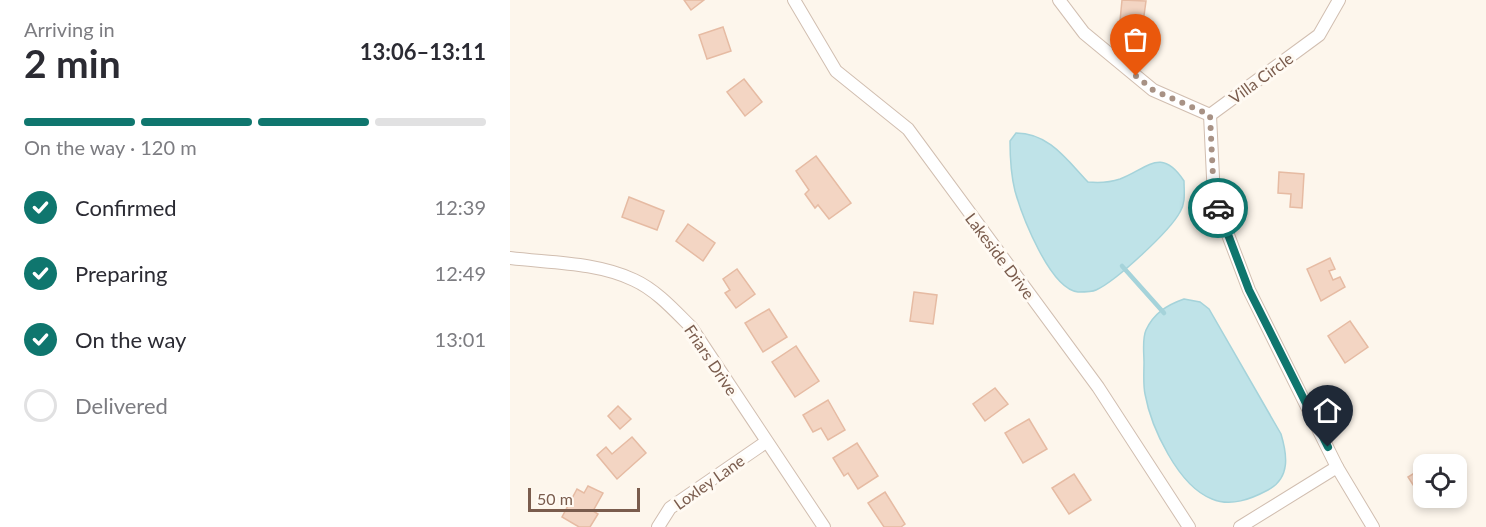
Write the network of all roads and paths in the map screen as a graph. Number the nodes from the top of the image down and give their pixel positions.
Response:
1 (794, 0) edge
2 (1059, 0) edge
3 (1339, 0) edge
4 (1210, 115) junction
5 (510, 258) edge
6 (766, 442) junction
7 (1337, 467) junction
8 (658, 527) edge
9 (824, 527) edge
10 (1189, 527) edge
11 (1240, 527) edge
12 (1373, 527) edge

1 - 10 street, Lakeside Drive
2 - 4 street
3 - 4 street, Villa Circle
4 - 7 street
5 - 6 street, Friars Drive
6 - 8 street, Loxley Lane
6 - 9 street, Friars Drive
7 - 11 street
7 - 12 street

